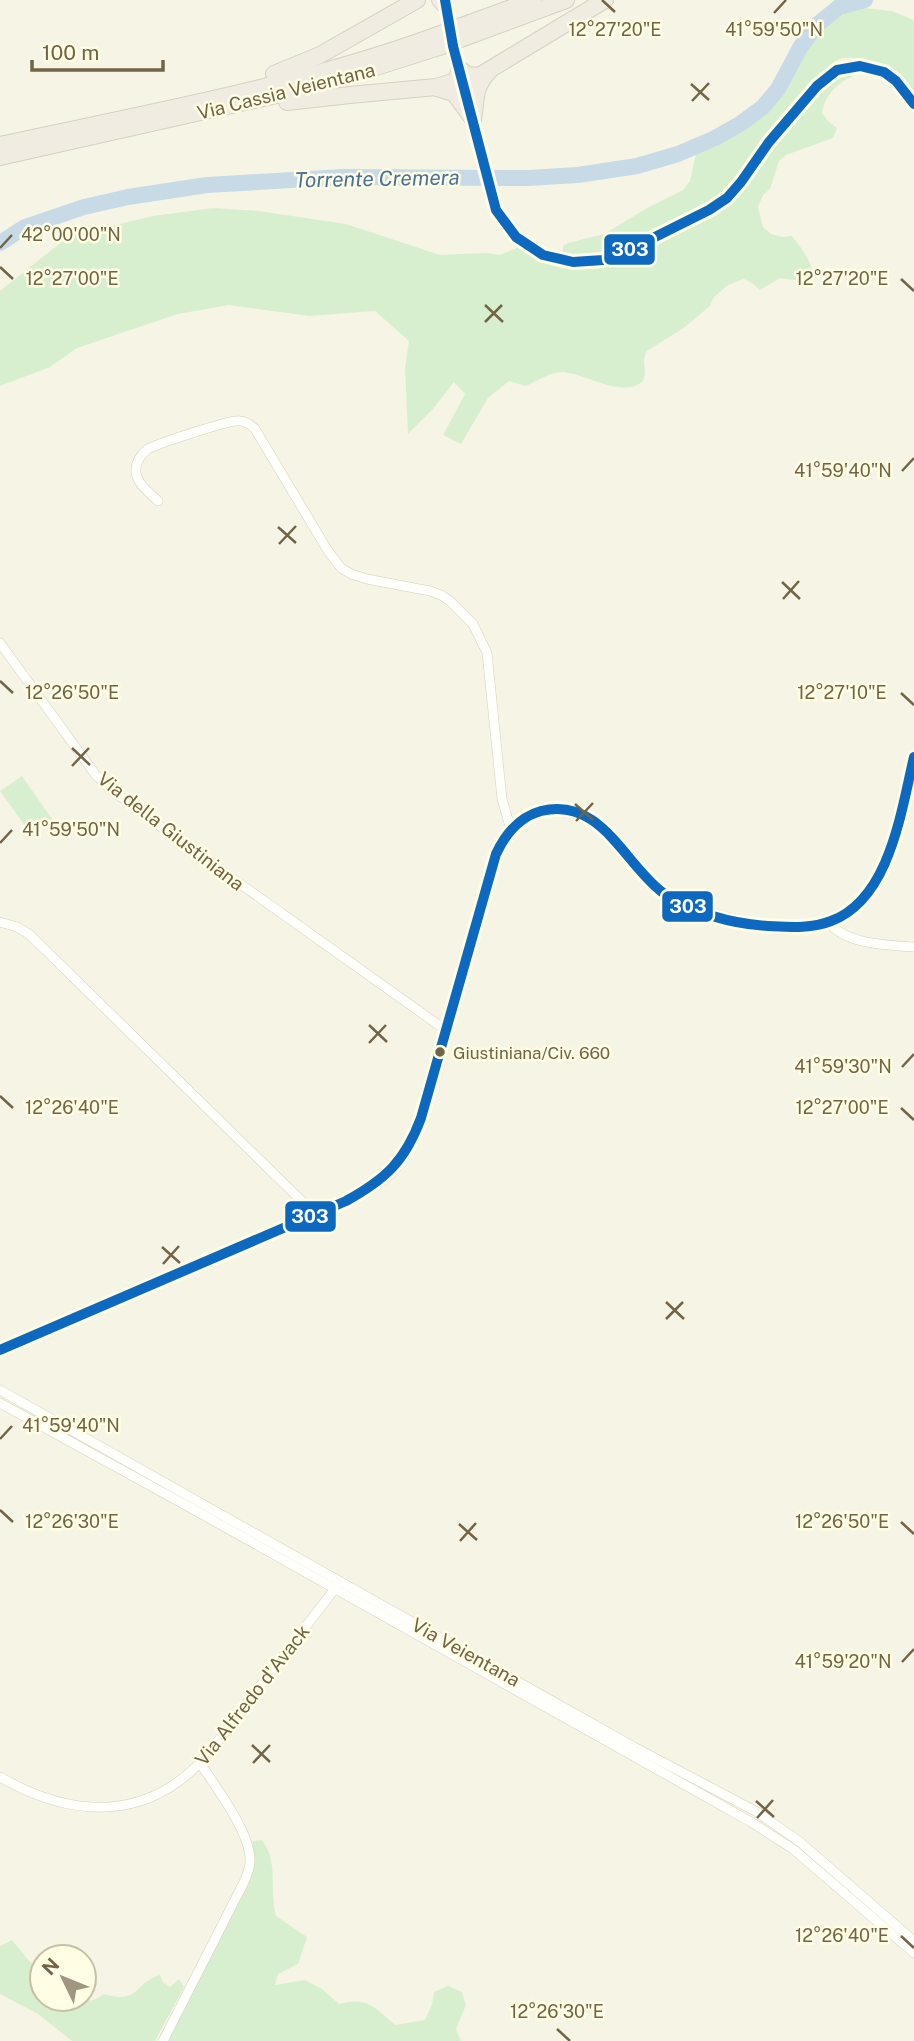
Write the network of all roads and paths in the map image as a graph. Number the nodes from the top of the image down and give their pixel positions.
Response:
1 (416, 0) edge
2 (533, 0) edge
3 (566, 0) edge
4 (605, 0) edge
5 (443, 2) edge
6 (472, 28) junction
7 (460, 69) junction
8 (490, 70) junction
9 (436, 87) junction
10 (239, 99) junction
11 (914, 104) edge
12 (473, 119) junction
13 (0, 145) edge
14 (0, 157) edge
15 (158, 501) dead end
16 (0, 643) edge
17 (914, 757) edge
18 (511, 830) junction
19 (0, 922) edge
20 (829, 923) junction
21 (914, 947) edge
22 (447, 1031) junction
23 (316, 1214) junction
24 (0, 1350) edge
25 (0, 1390) edge
26 (0, 1403) edge
27 (338, 1585) junction
28 (200, 1763) junction
29 (0, 1777) edge
30 (706, 1791) junction
31 (914, 1941) edge
32 (914, 1953) edge
33 (163, 2041) edge

1 - 10 highway
2 - 6 highway, Via Cassia Veientana
3 - 6 highway, Via Cassia Veientana
4 - 8 highway
5 - 7 street
6 - 10 highway, Via Cassia Veientana, bridge
7 - 8 highway
7 - 9 highway
7 - 12 street
8 - 12 highway
9 - 10 highway
9 - 12 highway
10 - 13 highway, Via Cassia Veientana
10 - 14 highway, Via Cassia Veientana
11 - 12 street
15 - 18 street
16 - 22 street, Via della Giustiniana
17 - 20 street
18 - 20 street
18 - 22 street
19 - 23 street
20 - 21 street
22 - 23 street
23 - 24 street
25 - 27 street, Via Veientana
26 - 27 street, Via Veientana
27 - 28 street, Via Alfredo d'Avack
27 - 30 street, Via Veientana
28 - 29 street, Via Alfredo d'Avack
28 - 33 street
30 - 31 street, Via Veientana
30 - 32 street, Via Veientana

